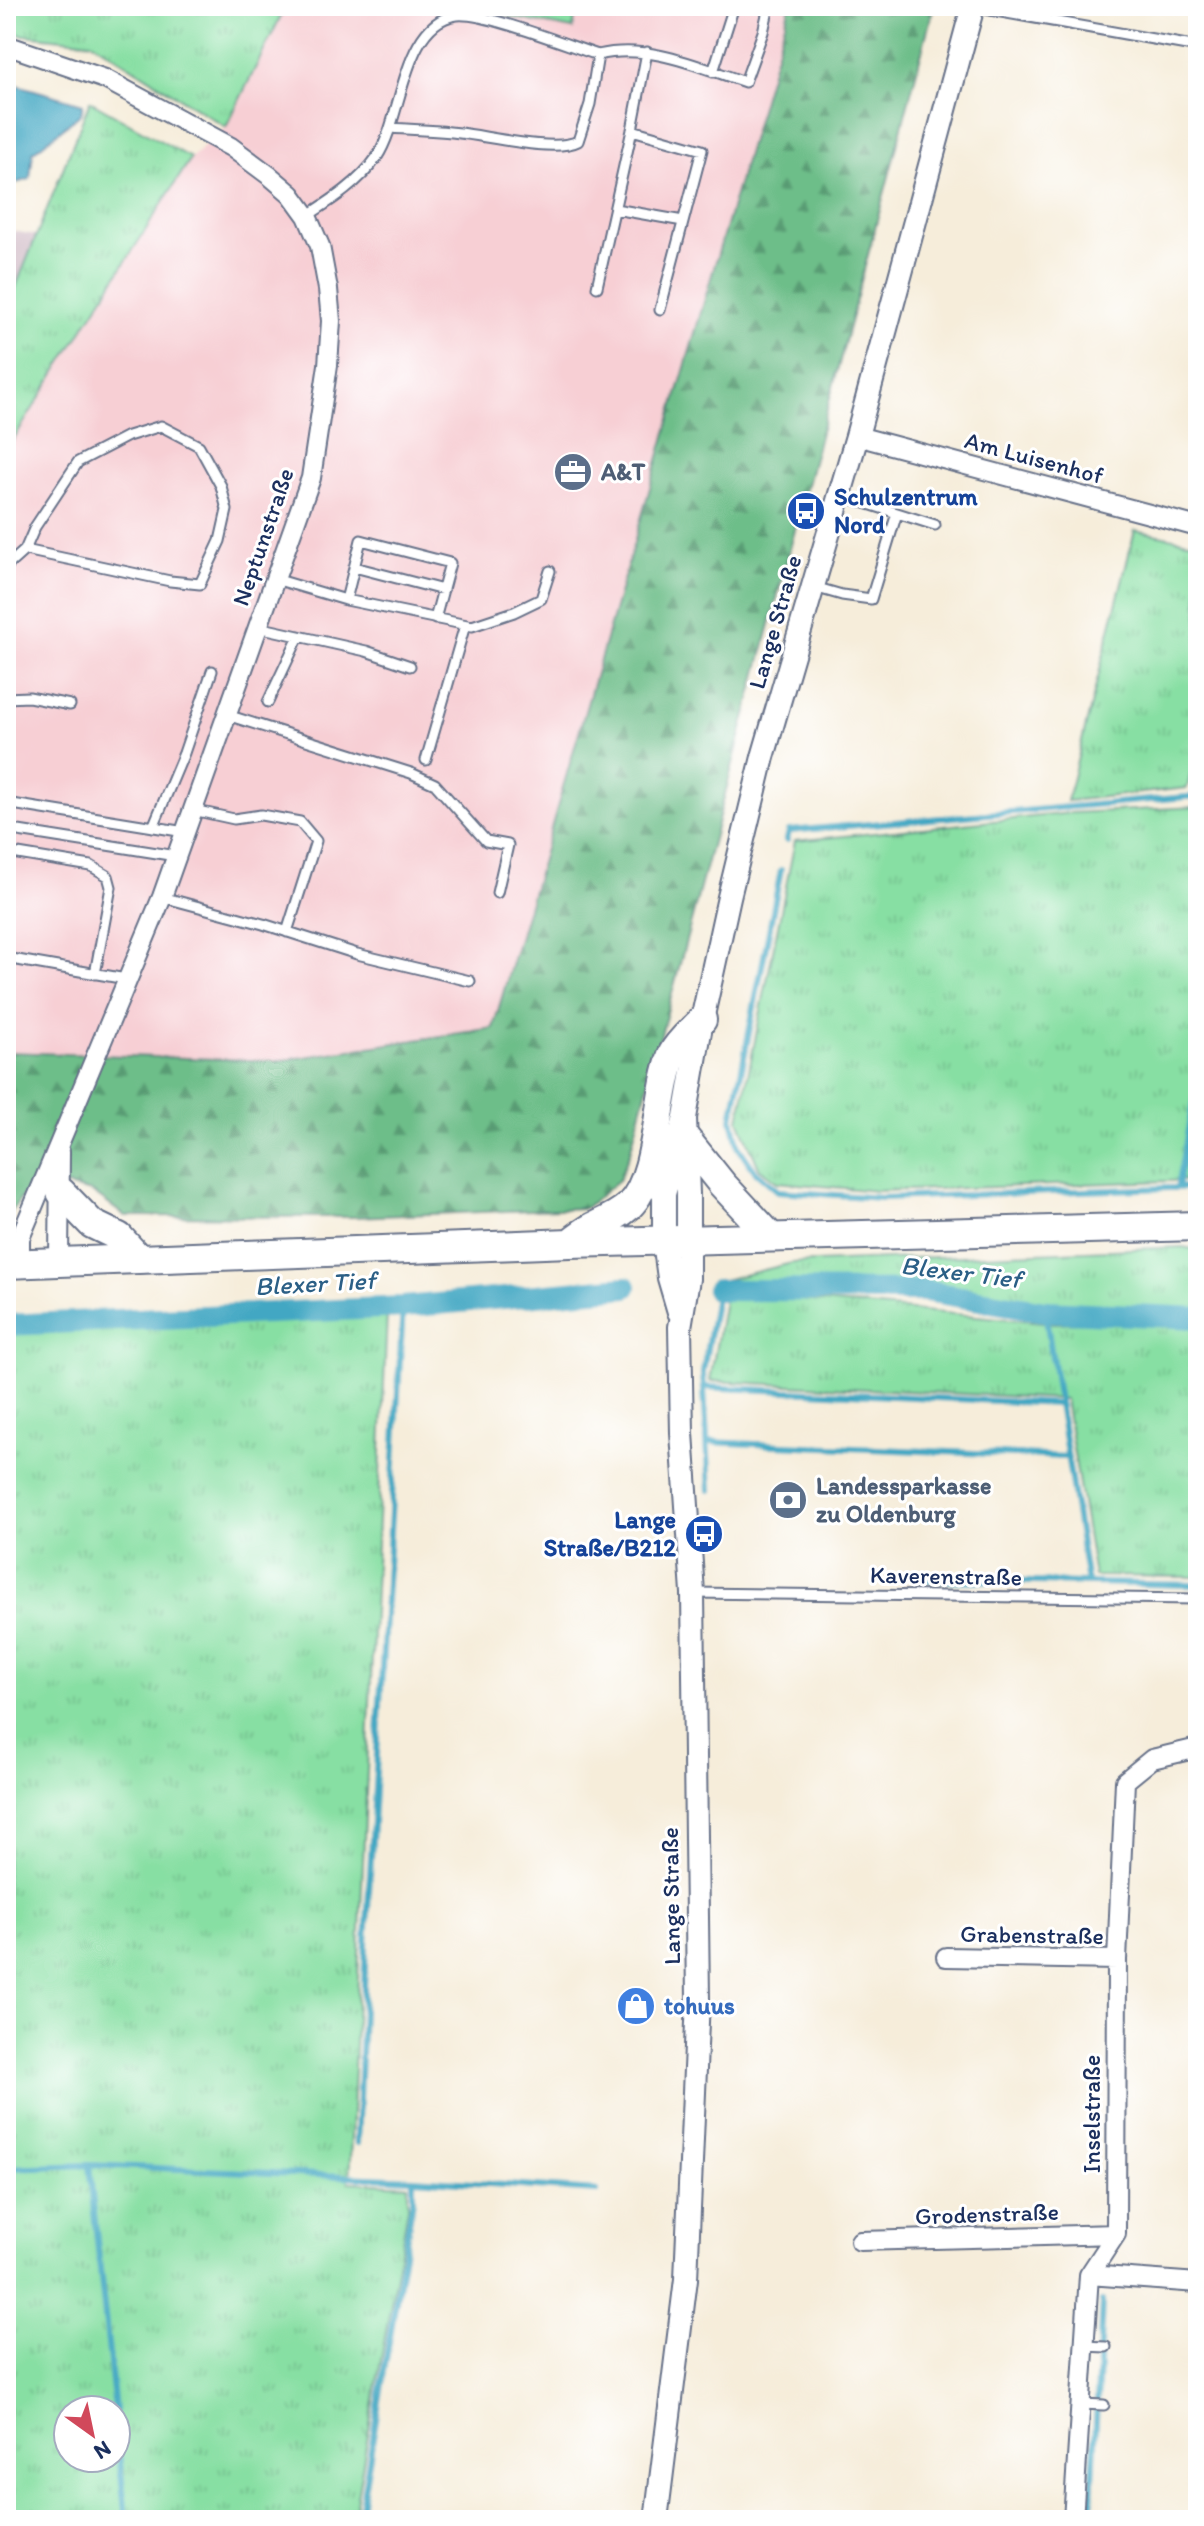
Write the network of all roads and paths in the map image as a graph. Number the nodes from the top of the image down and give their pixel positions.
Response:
1 (734, 6) edge
2 (769, 6) edge
3 (973, 6) edge
4 (6, 45) edge
5 (1198, 47) edge
6 (647, 52) junction
7 (598, 55) junction
8 (713, 72) junction
9 (391, 128) junction
10 (632, 130) junction
11 (615, 209) junction
12 (307, 216) junction
13 (683, 221) junction
14 (597, 287) dead end
15 (660, 310) dead end
16 (857, 436) junction
17 (840, 495) junction
18 (897, 513) junction
19 (935, 525) dead end
20 (1198, 527) edge
21 (25, 550) junction
22 (6, 567) edge
23 (354, 567) junction
24 (550, 571) dead end
25 (275, 579) junction
26 (812, 587) junction
27 (443, 590) junction
28 (346, 600) junction
29 (435, 619) junction
30 (465, 625) junction
31 (258, 627) junction
32 (299, 636) junction
33 (410, 666) dead end
34 (212, 671) dead end
35 (6, 698) edge
36 (268, 702) dead end
37 (70, 705) dead end
38 (227, 715) junction
39 (426, 760) dead end
40 (6, 803) edge
41 (193, 810) junction
42 (153, 827) junction
43 (6, 829) edge
44 (185, 832) junction
45 (6, 852) edge
46 (176, 856) junction
47 (497, 893) dead end
48 (162, 897) junction
49 (287, 932) junction
50 (6, 958) edge
51 (95, 974) junction
52 (126, 979) junction
53 (470, 981) dead end
54 (702, 1020) junction
55 (686, 1128) junction
56 (60, 1145) junction
57 (61, 1192) junction
58 (1198, 1226) edge
59 (771, 1237) junction
60 (676, 1241) junction
61 (570, 1243) junction
62 (139, 1259) junction
63 (59, 1262) junction
64 (13, 1264) edge
65 (693, 1593) junction
66 (1198, 1599) edge
67 (1198, 1748) edge
68 (946, 1957) dead end
69 (1117, 1960) junction
70 (1116, 2234) junction
71 (860, 2241) dead end
72 (1089, 2275) junction
73 (1198, 2283) edge
74 (1084, 2346) junction
75 (1106, 2347) dead end
76 (1081, 2404) junction
77 (1104, 2405) dead end
78 (656, 2520) edge
79 (1073, 2520) edge

1 - 8 lane
2 - 8 lane
3 - 5 lane
3 - 16 street, Lange Straße
4 - 12 street, Neptunstraße
6 - 7 lane
6 - 8 lane
6 - 10 lane
7 - 9 lane
7 - 9 lane
9 - 12 lane
10 - 11 lane
10 - 13 lane
11 - 13 lane
11 - 14 lane
12 - 25 street, Neptunstraße
13 - 15 lane
16 - 17 street, Lange Straße
16 - 20 street, Am Luisenhof
17 - 18 lane
17 - 26 street, Lange Straße
18 - 19 lane
18 - 26 lane
21 - 21 lane
21 - 22 lane
23 - 27 lane
23 - 27 lane
23 - 28 lane
24 - 30 lane
25 - 28 lane
25 - 31 street, Neptunstraße
26 - 54 street, Lange Straße
27 - 29 lane
28 - 29 lane
29 - 30 lane
30 - 39 lane
31 - 32 lane
31 - 38 street, Neptunstraße
32 - 33 lane
32 - 36 lane
34 - 42 lane
35 - 37 lane
38 - 41 street, Neptunstraße
38 - 47 lane
40 - 42 lane
41 - 44 street, Neptunstraße
41 - 49 lane
42 - 44 lane
43 - 46 lane
44 - 46 street, Neptunstraße
45 - 51 lane
46 - 48 street, Neptunstraße
48 - 49 lane
48 - 52 street, Neptunstraße
49 - 53 lane
50 - 51 lane
51 - 52 lane
52 - 56 street, Neptunstraße
54 - 55 street, Lange Straße
54 - 61 main road
55 - 59 main road
55 - 60 street, Lange Straße
56 - 57 street, Neptunstraße
56 - 64 street, Neptunstraße
57 - 62 main road
57 - 63 street, Neptunstraße
58 - 59 main road
59 - 60 main road
60 - 61 main road
60 - 65 street, Lange Straße
61 - 62 main road
62 - 63 main road
63 - 64 main road
65 - 66 lane, Kaverenstraße
65 - 78 street, Lange Straße
67 - 69 street, Inselstraße
68 - 69 street, Grabenstraße
69 - 70 street, Inselstraße
70 - 71 street, Grodenstraße
70 - 72 street
72 - 73 street
72 - 74 street
74 - 75 lane
74 - 76 street
76 - 77 lane
76 - 79 street

